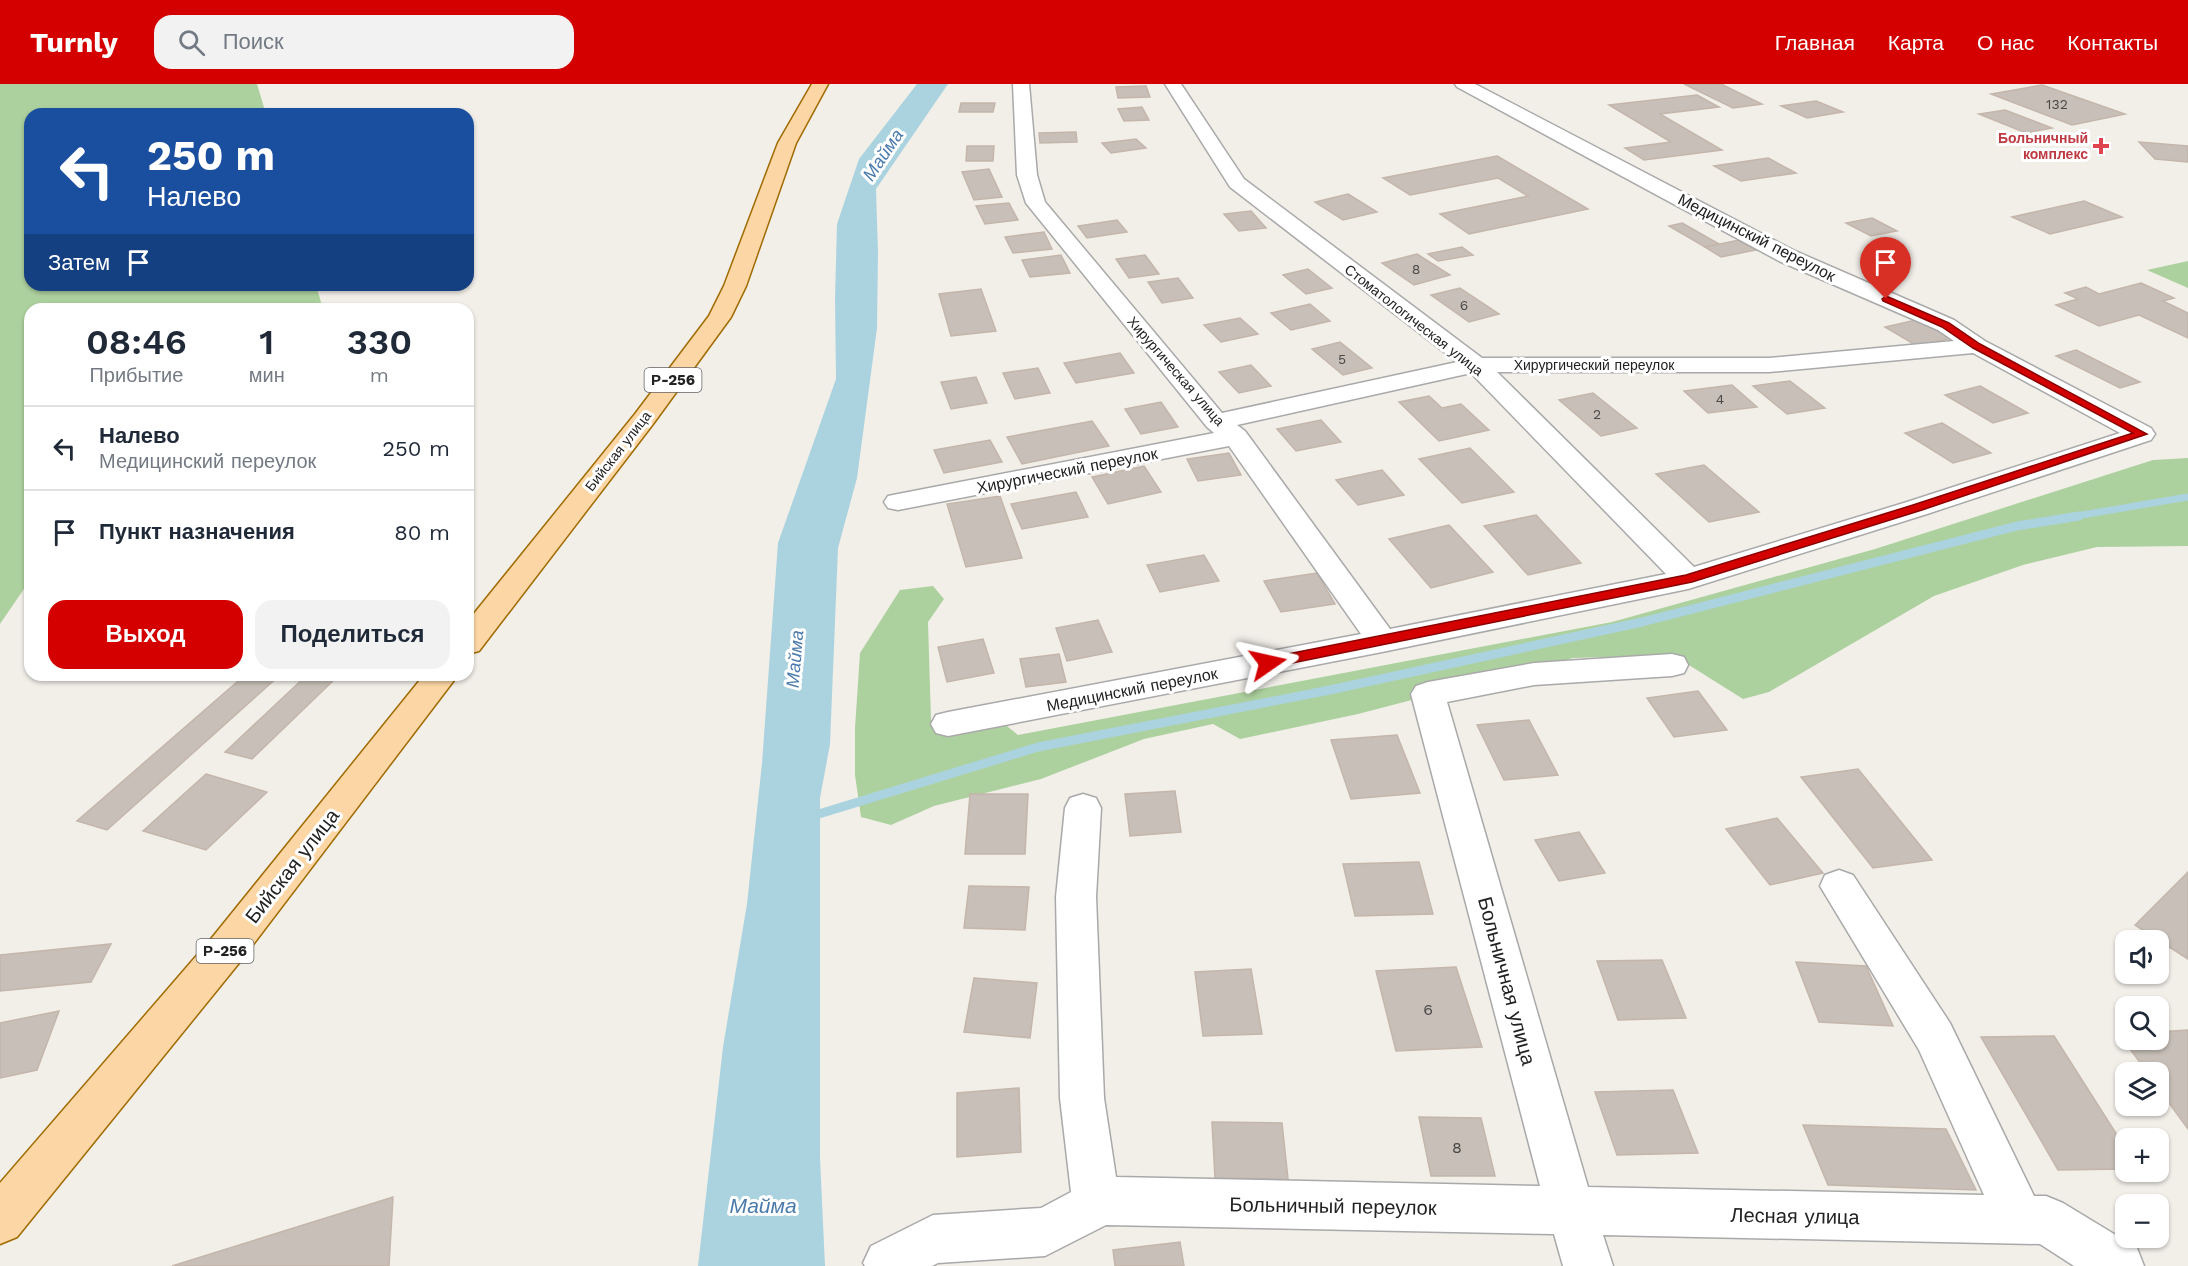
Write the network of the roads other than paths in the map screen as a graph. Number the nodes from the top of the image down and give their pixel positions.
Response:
1 (820, 84) edge
2 (1021, 84) edge
3 (1173, 84) edge
4 (1463, 84) edge
5 (1977, 346) junction
6 (1476, 365) junction
7 (1226, 430) junction
8 (898, 502) dead end
9 (1688, 579) junction
10 (474, 635) edge
11 (1382, 641) junction
12 (1672, 665) dead end
13 (437, 681) edge
14 (948, 724) dead end
15 (1083, 808) dead end
16 (1839, 886) dead end
17 (1095, 1204) junction
18 (1571, 1212) junction
19 (0, 1220) edge
20 (2020, 1220) junction
21 (888, 1263) dead end
22 (1588, 1266) edge
23 (2119, 1266) edge

1 - 10 main road, Бийская улица / Р-256
2 - 7 street, Хирургическая улица
3 - 6 street, Стоматологическая улица
4 - 5 street, Медицинский переулок
5 - 6 street, Хирургический переулок
5 - 9 street, Медицинский переулок
6 - 7 street, Хирургический переулок
6 - 9 street, Стоматологическая улица
7 - 8 street, Хирургический переулок
7 - 11 street, Хирургическая улица
9 - 11 street, Медицинский переулок
11 - 14 street, Медицинский переулок
12 - 18 street, Больничная улица
13 - 19 main road, Бийская улица / Р-256
15 - 17 street
16 - 20 street
17 - 18 street, Больничный переулок
17 - 21 street, Больничный переулок
18 - 20 street, Лесная улица
18 - 22 street, Больничная улица
20 - 23 street, Лесная улица

